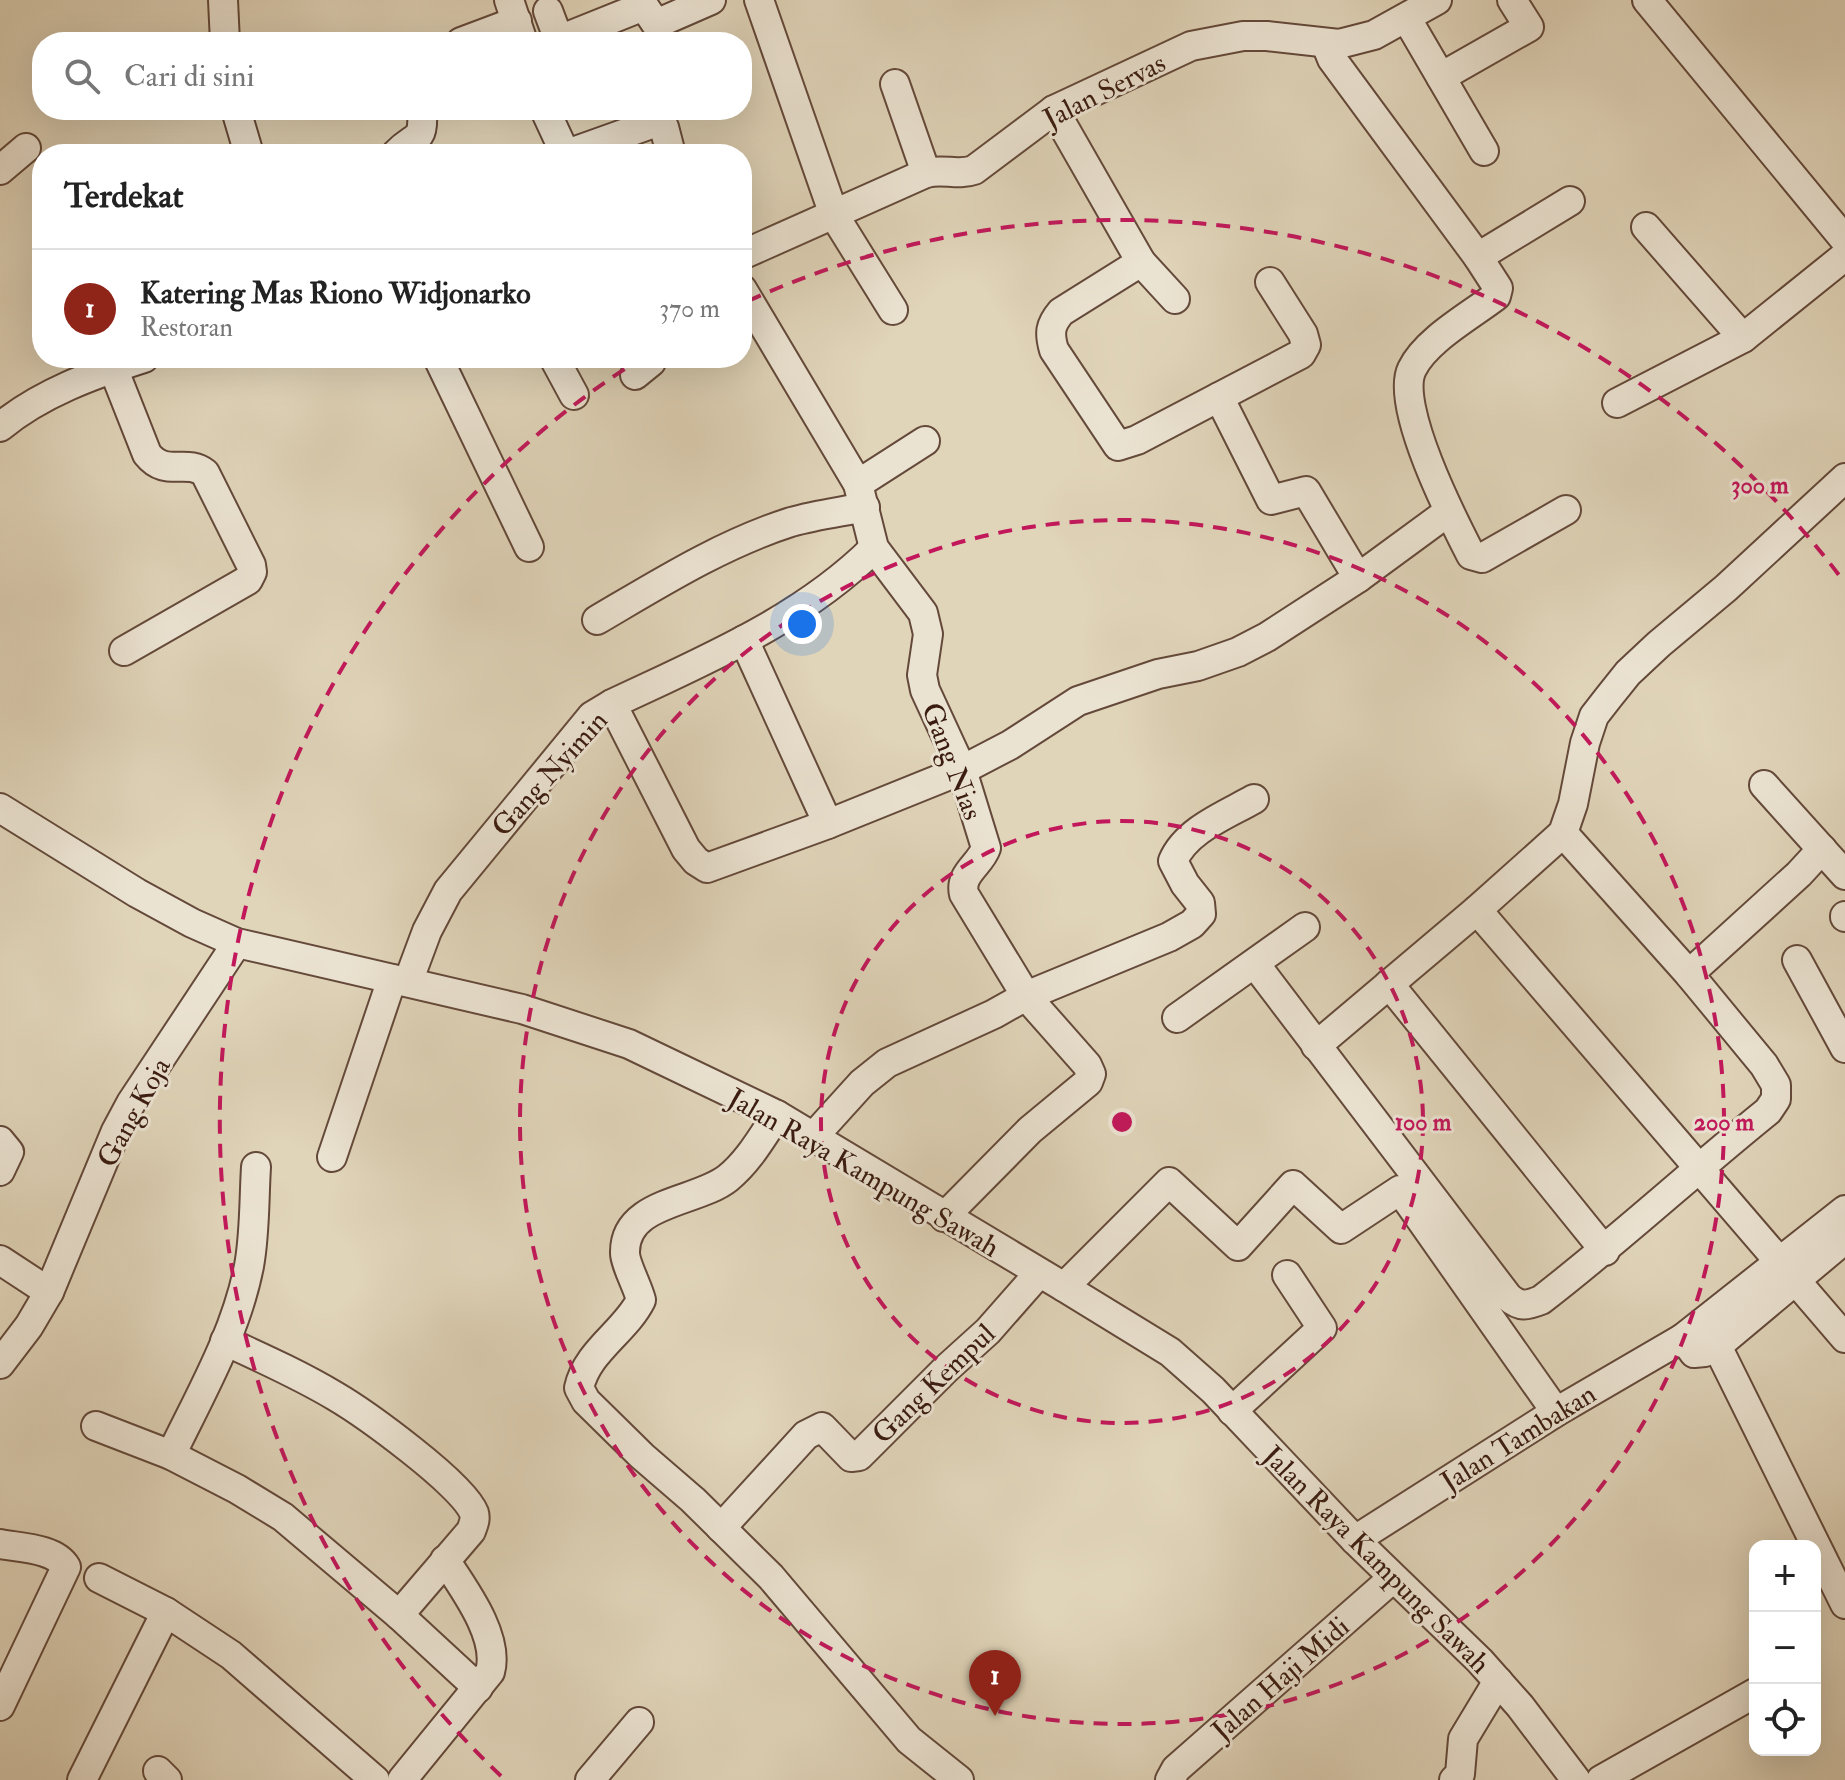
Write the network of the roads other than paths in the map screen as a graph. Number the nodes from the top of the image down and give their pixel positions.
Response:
1 (223, 0) edge
2 (711, 0) edge
3 (759, 0) edge
4 (1437, 0) edge
5 (1512, 0) edge
6 (1647, 0) edge
7 (548, 11) dead end
8 (1407, 19) junction
9 (516, 21) edge
10 (225, 32) edge
11 (487, 32) edge
12 (556, 32) edge
13 (579, 32) edge
14 (1326, 44) junction
15 (1441, 77) junction
16 (895, 84) dead end
17 (1054, 110) junction
18 (239, 120) edge
19 (423, 120) edge
20 (550, 120) edge
21 (246, 144) edge
22 (406, 144) edge
23 (561, 144) edge
24 (595, 144) edge
25 (668, 144) edge
26 (26, 148) dead end
27 (1484, 151) dead end
28 (0, 170) edge
29 (926, 173) junction
30 (1570, 201) dead end
31 (834, 215) junction
32 (1646, 227) dead end
33 (1845, 240) edge
34 (752, 251) edge
35 (1845, 256) edge
36 (1478, 257) junction
37 (1141, 262) junction
38 (1270, 282) dead end
39 (1175, 299) dead end
40 (752, 306) edge
41 (893, 310) dead end
42 (1743, 338) junction
43 (113, 368) joint
44 (444, 368) edge
45 (559, 368) edge
46 (574, 395) dead end
47 (1219, 397) junction
48 (1617, 403) dead end
49 (5, 412) edge
50 (925, 441) dead end
51 (1845, 478) edge
52 (862, 495) junction
53 (1566, 510) dead end
54 (1448, 512) junction
55 (529, 547) dead end
56 (874, 548) junction
57 (1358, 578) junction
58 (597, 620) dead end
59 (744, 640) junction
60 (124, 651) dead end
61 (612, 704) junction
62 (962, 770) junction
63 (1764, 785) dead end
64 (1254, 799) dead end
65 (4, 817) edge
66 (828, 824) junction
67 (1563, 833) junction
68 (1822, 849) junction
69 (1845, 875) edge
70 (1477, 910) junction
71 (1305, 927) dead end
72 (237, 943) junction
73 (1797, 960) dead end
74 (1255, 964) junction
75 (1689, 974) junction
76 (400, 981) junction
77 (1389, 984) junction
78 (1026, 996) junction
79 (1177, 1018) dead end
80 (1316, 1046) junction
81 (1845, 1048) edge
82 (777, 1115) junction
83 (814, 1136) junction
84 (0, 1141) edge
85 (332, 1157) dead end
86 (256, 1167) dead end
87 (1699, 1167) junction
88 (0, 1171) edge
89 (1845, 1210) edge
90 (944, 1217) junction
91 (1845, 1239) edge
92 (1605, 1251) junction
93 (0, 1260) edge
94 (1788, 1272) junction
95 (1039, 1273) junction
96 (1287, 1275) dead end
97 (1064, 1287) junction
98 (49, 1292) junction
99 (1683, 1338) junction
100 (1845, 1338) edge
101 (225, 1341) junction
102 (1717, 1346) junction
103 (0, 1364) edge
104 (1232, 1411) junction
105 (1556, 1412) junction
106 (96, 1426) dead end
107 (171, 1455) junction
108 (721, 1528) junction
109 (1355, 1540) junction
110 (0, 1544) edge
111 (445, 1560) junction
112 (99, 1578) dead end
113 (1393, 1578) junction
114 (1845, 1604) edge
115 (166, 1612) junction
116 (399, 1615) junction
117 (1498, 1681) junction
118 (478, 1688) junction
119 (3, 1694) edge
120 (1749, 1696) edge
121 (639, 1722) dead end
122 (82, 1780) edge
123 (375, 1780) edge
124 (402, 1780) edge
125 (590, 1780) edge
126 (959, 1780) edge
127 (1170, 1780) edge
128 (1454, 1780) edge
129 (1576, 1780) edge
130 (1601, 1780) edge

1 - 10 street
2 - 13 street
3 - 31 street
4 - 8 street, Jalan Servas
5 - 15 street
6 - 33 street
7 - 12 street
8 - 14 street, Jalan Servas
8 - 15 street
9 - 11 street
14 - 17 street, Jalan Servas
14 - 36 street
15 - 27 street
16 - 29 street
17 - 29 street, Jalan Servas
17 - 37 street
18 - 21 street
19 - 22 street
20 - 23 street
24 - 25 street
26 - 28 street
29 - 31 street, Jalan Servas
30 - 36 street
31 - 34 street, Jalan Servas
31 - 41 street
32 - 42 street
35 - 42 street
36 - 54 street
37 - 39 street
37 - 47 street
38 - 47 street
40 - 52 street
42 - 48 street
43 - 49 street
43 - 60 street
44 - 55 street
45 - 46 street
47 - 57 street
50 - 52 street
51 - 67 street
52 - 56 street
52 - 58 street
53 - 54 street
54 - 57 street
56 - 59 street, Gang Nyimin
56 - 62 street, Gang Nias
57 - 62 street
59 - 61 street, Gang Nyimin
59 - 66 street
61 - 66 street
61 - 76 street, Gang Nyimin
62 - 66 street
62 - 78 street, Gang Nias
63 - 68 street
64 - 78 street
65 - 72 street, Jalan Raya Kampung Sawah
67 - 70 street
67 - 75 street
68 - 69 street
68 - 75 street
70 - 77 street
70 - 87 street
71 - 74 street
72 - 76 street, Jalan Raya Kampung Sawah
72 - 98 street, Gang Koja
73 - 81 street
74 - 79 street
74 - 80 street
75 - 87 street
76 - 82 street, Jalan Raya Kampung Sawah
76 - 85 street, Gang Nyimin
77 - 80 street
77 - 92 street
78 - 83 street
78 - 90 street
80 - 92 street
82 - 83 street, Jalan Raya Kampung Sawah
82 - 108 street
83 - 90 street, Jalan Raya Kampung Sawah
84 - 88 street
86 - 101 street
87 - 92 street
87 - 94 street
89 - 94 street, Jalan Tambakan
90 - 95 street, Jalan Raya Kampung Sawah
91 - 94 street, Jalan Tambakan
93 - 98 street
94 - 99 street, Jalan Tambakan
94 - 100 street
94 - 102 street, Jalan Tambakan
95 - 97 street, Jalan Raya Kampung Sawah
95 - 108 street, Gang Kempul
96 - 104 street
97 - 104 street, Jalan Raya Kampung Sawah
97 - 105 street
98 - 103 street, Gang Koja
99 - 102 street
99 - 105 street, Jalan Tambakan
101 - 107 street
101 - 111 street
102 - 114 street
104 - 109 street, Jalan Raya Kampung Sawah
105 - 109 street, Jalan Tambakan
106 - 107 street
107 - 116 street
108 - 126 street
109 - 113 street, Jalan Raya Kampung Sawah
110 - 119 street
111 - 116 street
111 - 118 street
112 - 115 street
113 - 117 street, Jalan Raya Kampung Sawah
113 - 127 street, Jalan Haji Midi
115 - 122 street
115 - 123 street
116 - 118 street
117 - 128 street
117 - 129 street, Jalan Raya Kampung Sawah
118 - 124 street
120 - 130 street
121 - 125 street

